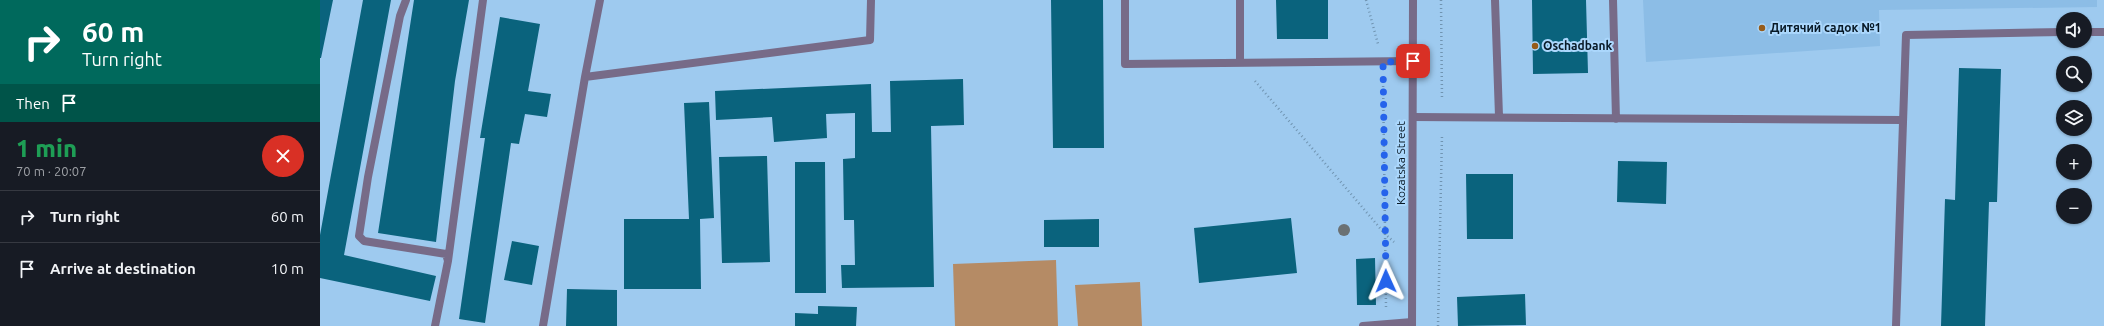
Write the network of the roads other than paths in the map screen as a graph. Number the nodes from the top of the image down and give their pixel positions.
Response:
1 (406, 0) edge
2 (483, 0) edge
3 (600, 0) edge
4 (871, 0) edge
5 (1125, 0) edge
6 (1240, 0) edge
7 (1413, 0) edge
8 (1495, 0) edge
9 (1613, 0) edge
10 (2056, 32) edge
11 (2092, 32) edge
12 (2104, 32) edge
13 (1413, 61) junction
14 (1240, 63) junction
15 (585, 77) junction
16 (1499, 116) junction
17 (1413, 117) junction
18 (1616, 119) junction
19 (1903, 120) junction
20 (448, 261) junction
21 (1412, 324) edge
22 (435, 326) edge
23 (543, 326) edge
24 (1363, 326) edge
25 (1896, 326) edge

1 - 20 street
2 - 20 street
3 - 15 street
4 - 15 street
5 - 14 street
6 - 14 street
7 - 13 street, Kozatska Street
8 - 16 street
9 - 18 street
10 - 19 street
11 - 12 street
13 - 14 street
13 - 17 street, Kozatska Street
15 - 23 street
16 - 17 street
16 - 18 street
17 - 21 street, Kozatska Street
18 - 19 street
19 - 25 street
20 - 22 street
21 - 24 street

